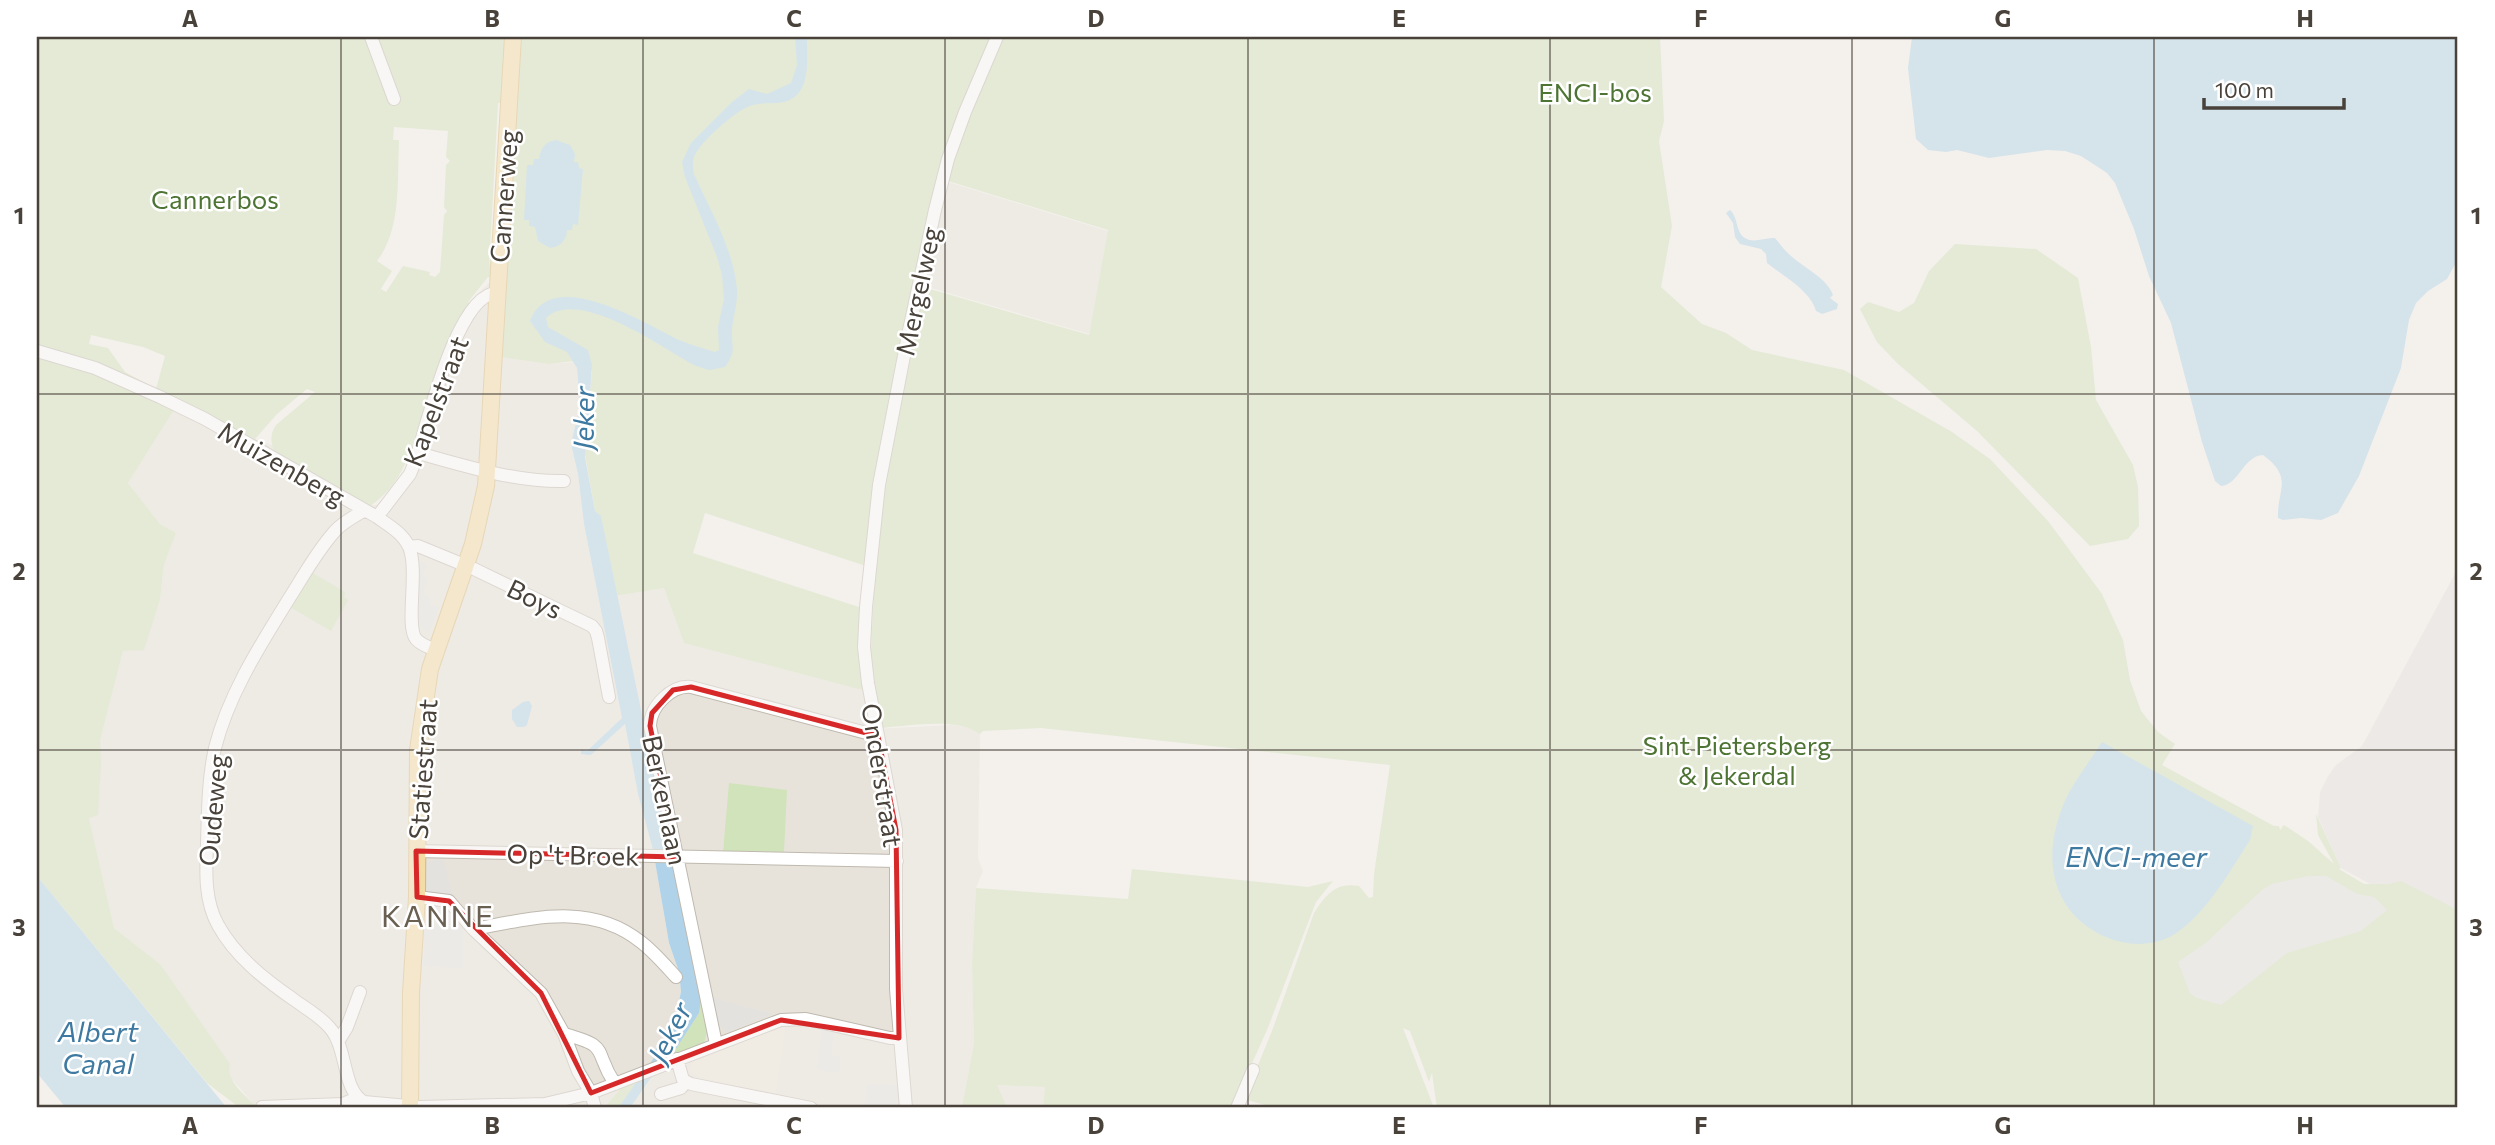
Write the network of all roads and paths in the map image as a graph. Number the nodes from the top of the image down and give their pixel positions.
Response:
1 (371, 37) edge
2 (513, 37) edge
3 (997, 37) edge
4 (394, 99) dead end
5 (497, 293) junction
6 (37, 351) edge
7 (494, 354) joint
8 (418, 453) junction
9 (488, 472) junction
10 (564, 481) dead end
11 (371, 513) junction
12 (409, 547) junction
13 (872, 555) joint
14 (466, 566) junction
15 (435, 650) junction
16 (609, 697) dead end
17 (878, 736) junction
18 (416, 851) junction
19 (675, 857) junction
20 (897, 861) junction
21 (417, 897) junction
22 (473, 929) junction
23 (676, 977) dead end
24 (360, 992) dead end
25 (564, 1034) junction
26 (900, 1038) junction
27 (338, 1040) junction
28 (716, 1044) junction
29 (677, 1059) junction
30 (1253, 1070) dead end
31 (686, 1082) junction
32 (615, 1084) junction
33 (591, 1093) junction
34 (661, 1094) dead end
35 (357, 1098) junction
36 (262, 1107) edge
37 (410, 1108) edge
38 (595, 1108) edge
39 (811, 1108) edge
40 (906, 1108) edge
41 (1237, 1108) edge

1 - 4 street
2 - 5 main road, Cannerweg
3 - 13 street, Mergelweg
5 - 7 main road, Cannerweg
5 - 8 street, Kapelstraat
6 - 11 street, Muizenberg
7 - 9 main road, Statiestraat
8 - 9 street
8 - 11 street, Kapelstraat
9 - 10 street
9 - 14 main road, Statiestraat
11 - 12 street, Muizenberg
11 - 27 street, Oudeweg
12 - 14 street, Boys
12 - 15 street
13 - 17 street, Onderstraat
14 - 15 main road, Statiestraat
14 - 16 street, Boys
15 - 18 main road, Statiestraat
17 - 19 street, Berkenlaan
17 - 20 street, Onderstraat
18 - 19 street, Op 't Broek
18 - 21 main road, Statiestraat
19 - 20 street, Op 't Broek
19 - 28 street, Berkenlaan
20 - 26 street, Onderstraat
21 - 22 street
21 - 37 main road, Statiestraat
22 - 23 street
22 - 25 street
24 - 27 street
25 - 32 street
25 - 33 street
26 - 28 street
26 - 40 street, Onderstraat
27 - 35 street, Oudeweg
28 - 29 street
29 - 31 street
29 - 32 street
30 - 41 street
31 - 34 street
31 - 39 street
32 - 33 street
33 - 37 street
33 - 38 street
35 - 36 street
35 - 37 street

